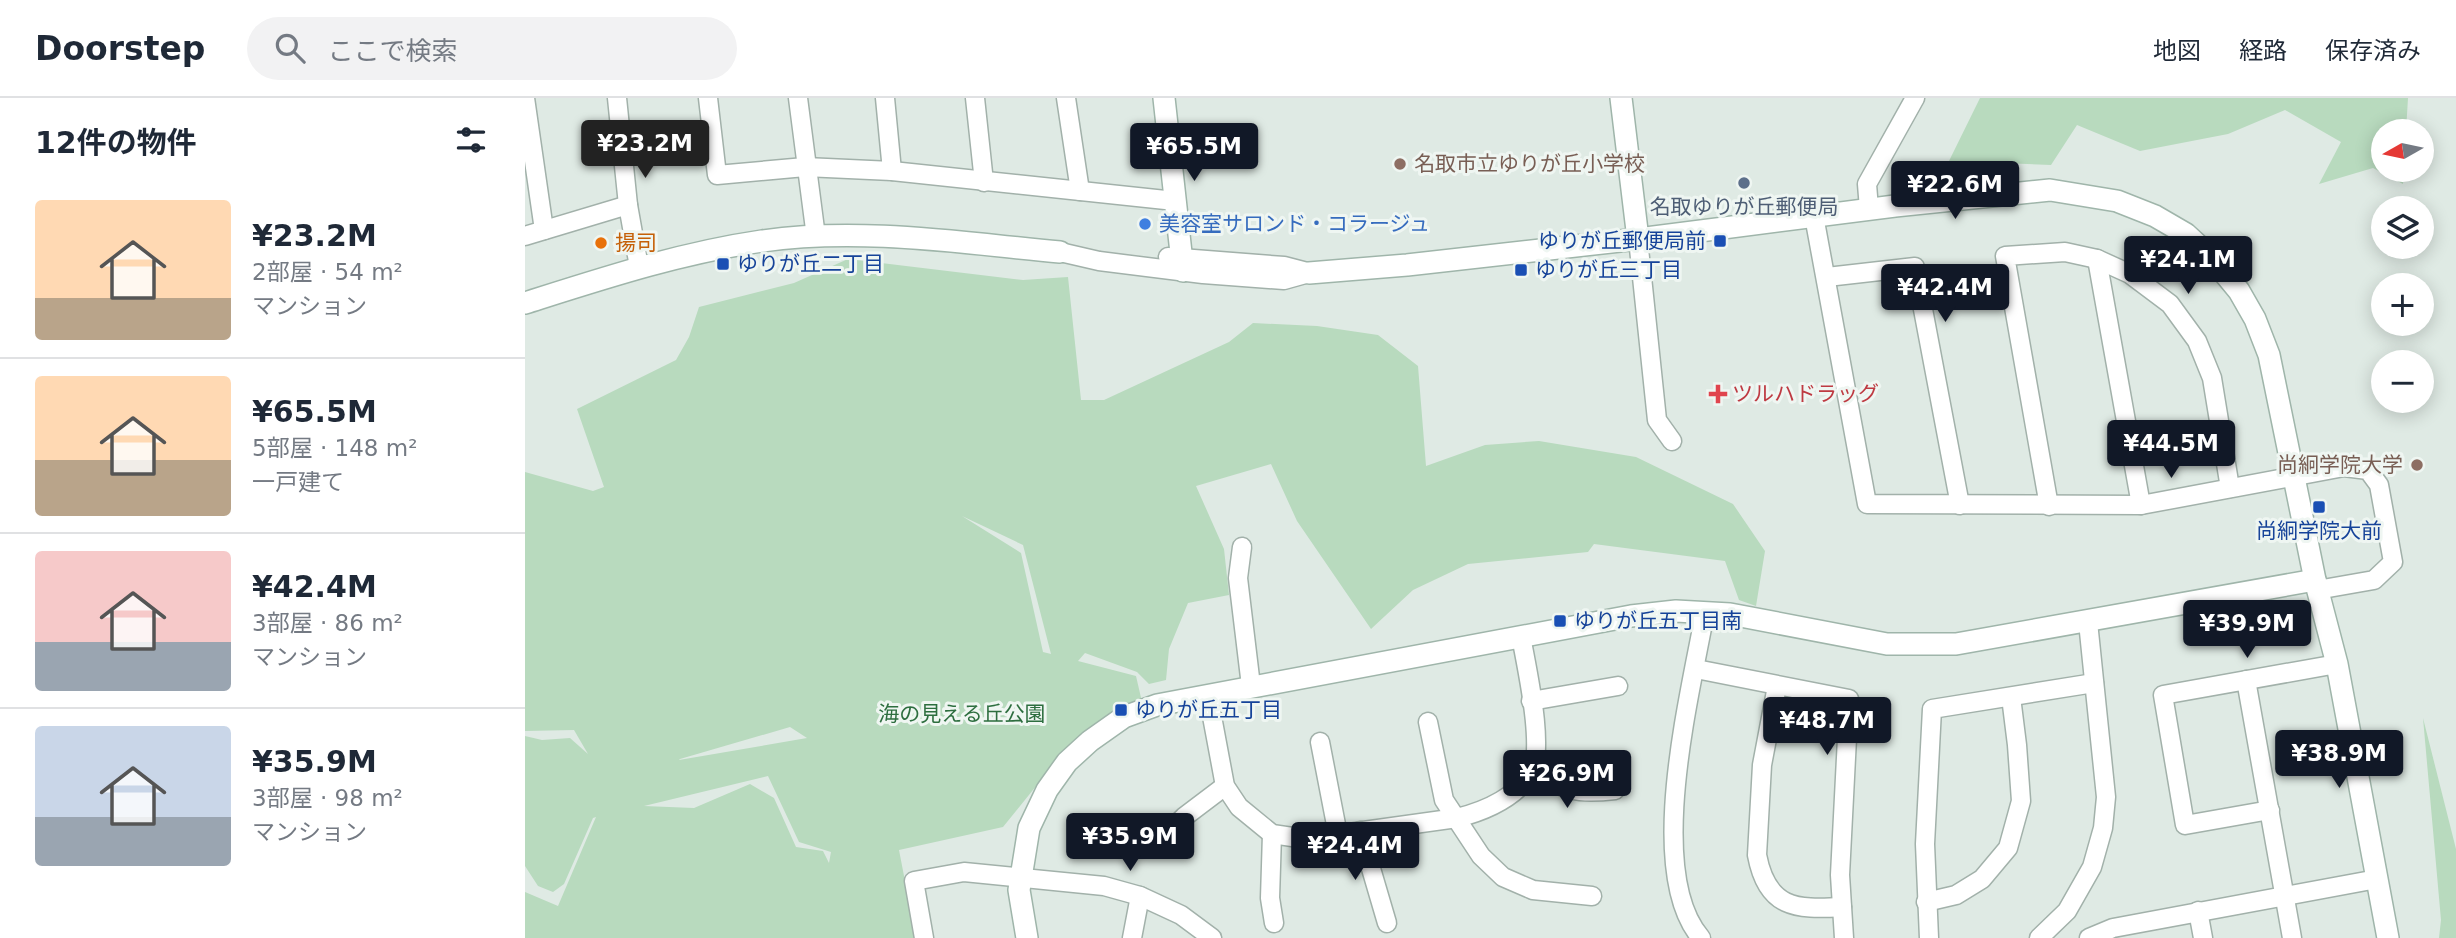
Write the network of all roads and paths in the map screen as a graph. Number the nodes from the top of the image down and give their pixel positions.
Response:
1 (525, 98) edge
2 (617, 98) edge
3 (708, 98) edge
4 (798, 98) edge
5 (885, 98) edge
6 (975, 98) edge
7 (1066, 98) edge
8 (1164, 98) edge
9 (1621, 98) edge
10 (1915, 98) edge
11 (805, 167) junction
12 (892, 172) junction
13 (984, 182) junction
14 (1080, 191) junction
15 (1175, 201) junction
16 (628, 205) junction
17 (1869, 209) junction
18 (1814, 216) junction
19 (544, 230) junction
20 (525, 236) edge
21 (815, 237) junction
22 (1637, 239) junction
23 (1060, 252) joint
24 (2097, 260) junction
25 (1182, 265) junction
26 (639, 267) junction
27 (1309, 273) joint
28 (1827, 277) junction
29 (525, 303) edge
30 (1672, 441) dead end
31 (2294, 478) junction
32 (2230, 488) junction
33 (1960, 505) junction
34 (2141, 505) junction
35 (2049, 506) junction
36 (1242, 547) dead end
37 (2316, 585) junction
38 (1705, 612) junction
39 (2088, 622) junction
40 (1521, 636) junction
41 (2337, 664) junction
42 (1696, 669) junction
43 (2246, 680) junction
44 (2094, 683) junction
45 (1251, 686) junction
46 (1618, 686) dead end
47 (1777, 686) junction
48 (1208, 695) junction
49 (2011, 697) junction
50 (1531, 701) junction
51 (1428, 722) dead end
52 (1320, 742) dead end
53 (1532, 770) junction
54 (1225, 786) junction
55 (1615, 790) dead end
56 (2270, 810) junction
57 (1457, 818) junction
58 (1360, 831) junction
59 (1167, 834) dead end
60 (1272, 834) junction
61 (1338, 835) junction
62 (1020, 879) junction
63 (2377, 879) junction
64 (1140, 896) junction
65 (1593, 896) dead end
66 (2286, 896) junction
67 (1926, 902) junction
68 (1842, 906) junction
69 (2199, 911) junction
70 (1274, 923) dead end
71 (1387, 923) dead end
72 (2113, 933) edge
73 (1208, 936) edge
74 (924, 938) edge
75 (1027, 938) edge
76 (1132, 938) edge
77 (1702, 938) edge
78 (1844, 938) edge
79 (1929, 938) edge
80 (2039, 938) edge
81 (2089, 938) edge
82 (2203, 938) edge
83 (2292, 938) edge
84 (2388, 938) edge

1 - 19 street
2 - 16 street
3 - 11 street
4 - 11 street
5 - 12 street
6 - 13 street
7 - 14 street
8 - 15 street
9 - 22 street
10 - 17 street
11 - 12 street
11 - 21 street
12 - 13 street
13 - 14 street
14 - 15 street
15 - 25 street
16 - 19 street
16 - 26 street
17 - 18 street
17 - 31 street
18 - 22 street
18 - 28 street
19 - 20 street
21 - 23 street
21 - 26 street
22 - 27 street
22 - 30 street
23 - 25 street
24 - 32 street
24 - 34 street
24 - 35 street
25 - 27 street
26 - 29 street
28 - 33 street
28 - 33 street
31 - 32 street
31 - 37 street
31 - 37 street
32 - 34 street
33 - 35 street
34 - 35 street
36 - 45 street
37 - 39 street
37 - 41 street
38 - 39 street
38 - 40 street
38 - 42 street
39 - 44 street
40 - 45 street
40 - 50 street
41 - 43 street
41 - 63 street
42 - 47 street
42 - 77 street
43 - 56 street
43 - 56 street
44 - 49 street
44 - 80 street
45 - 48 street
46 - 50 street
47 - 68 street
47 - 68 street
48 - 54 street
48 - 62 street
49 - 67 street
49 - 67 street
50 - 53 street
51 - 57 street
52 - 61 street
53 - 55 street
53 - 57 street
54 - 59 street
54 - 60 street
56 - 66 street
57 - 58 street
57 - 65 street
58 - 61 street
58 - 71 street
60 - 61 street
60 - 70 street
62 - 64 street
62 - 74 street
62 - 75 street
63 - 66 street
63 - 84 street
64 - 73 street
64 - 76 street
66 - 69 street
66 - 83 street
67 - 79 street
68 - 78 street
69 - 72 street
69 - 82 street
72 - 81 street

